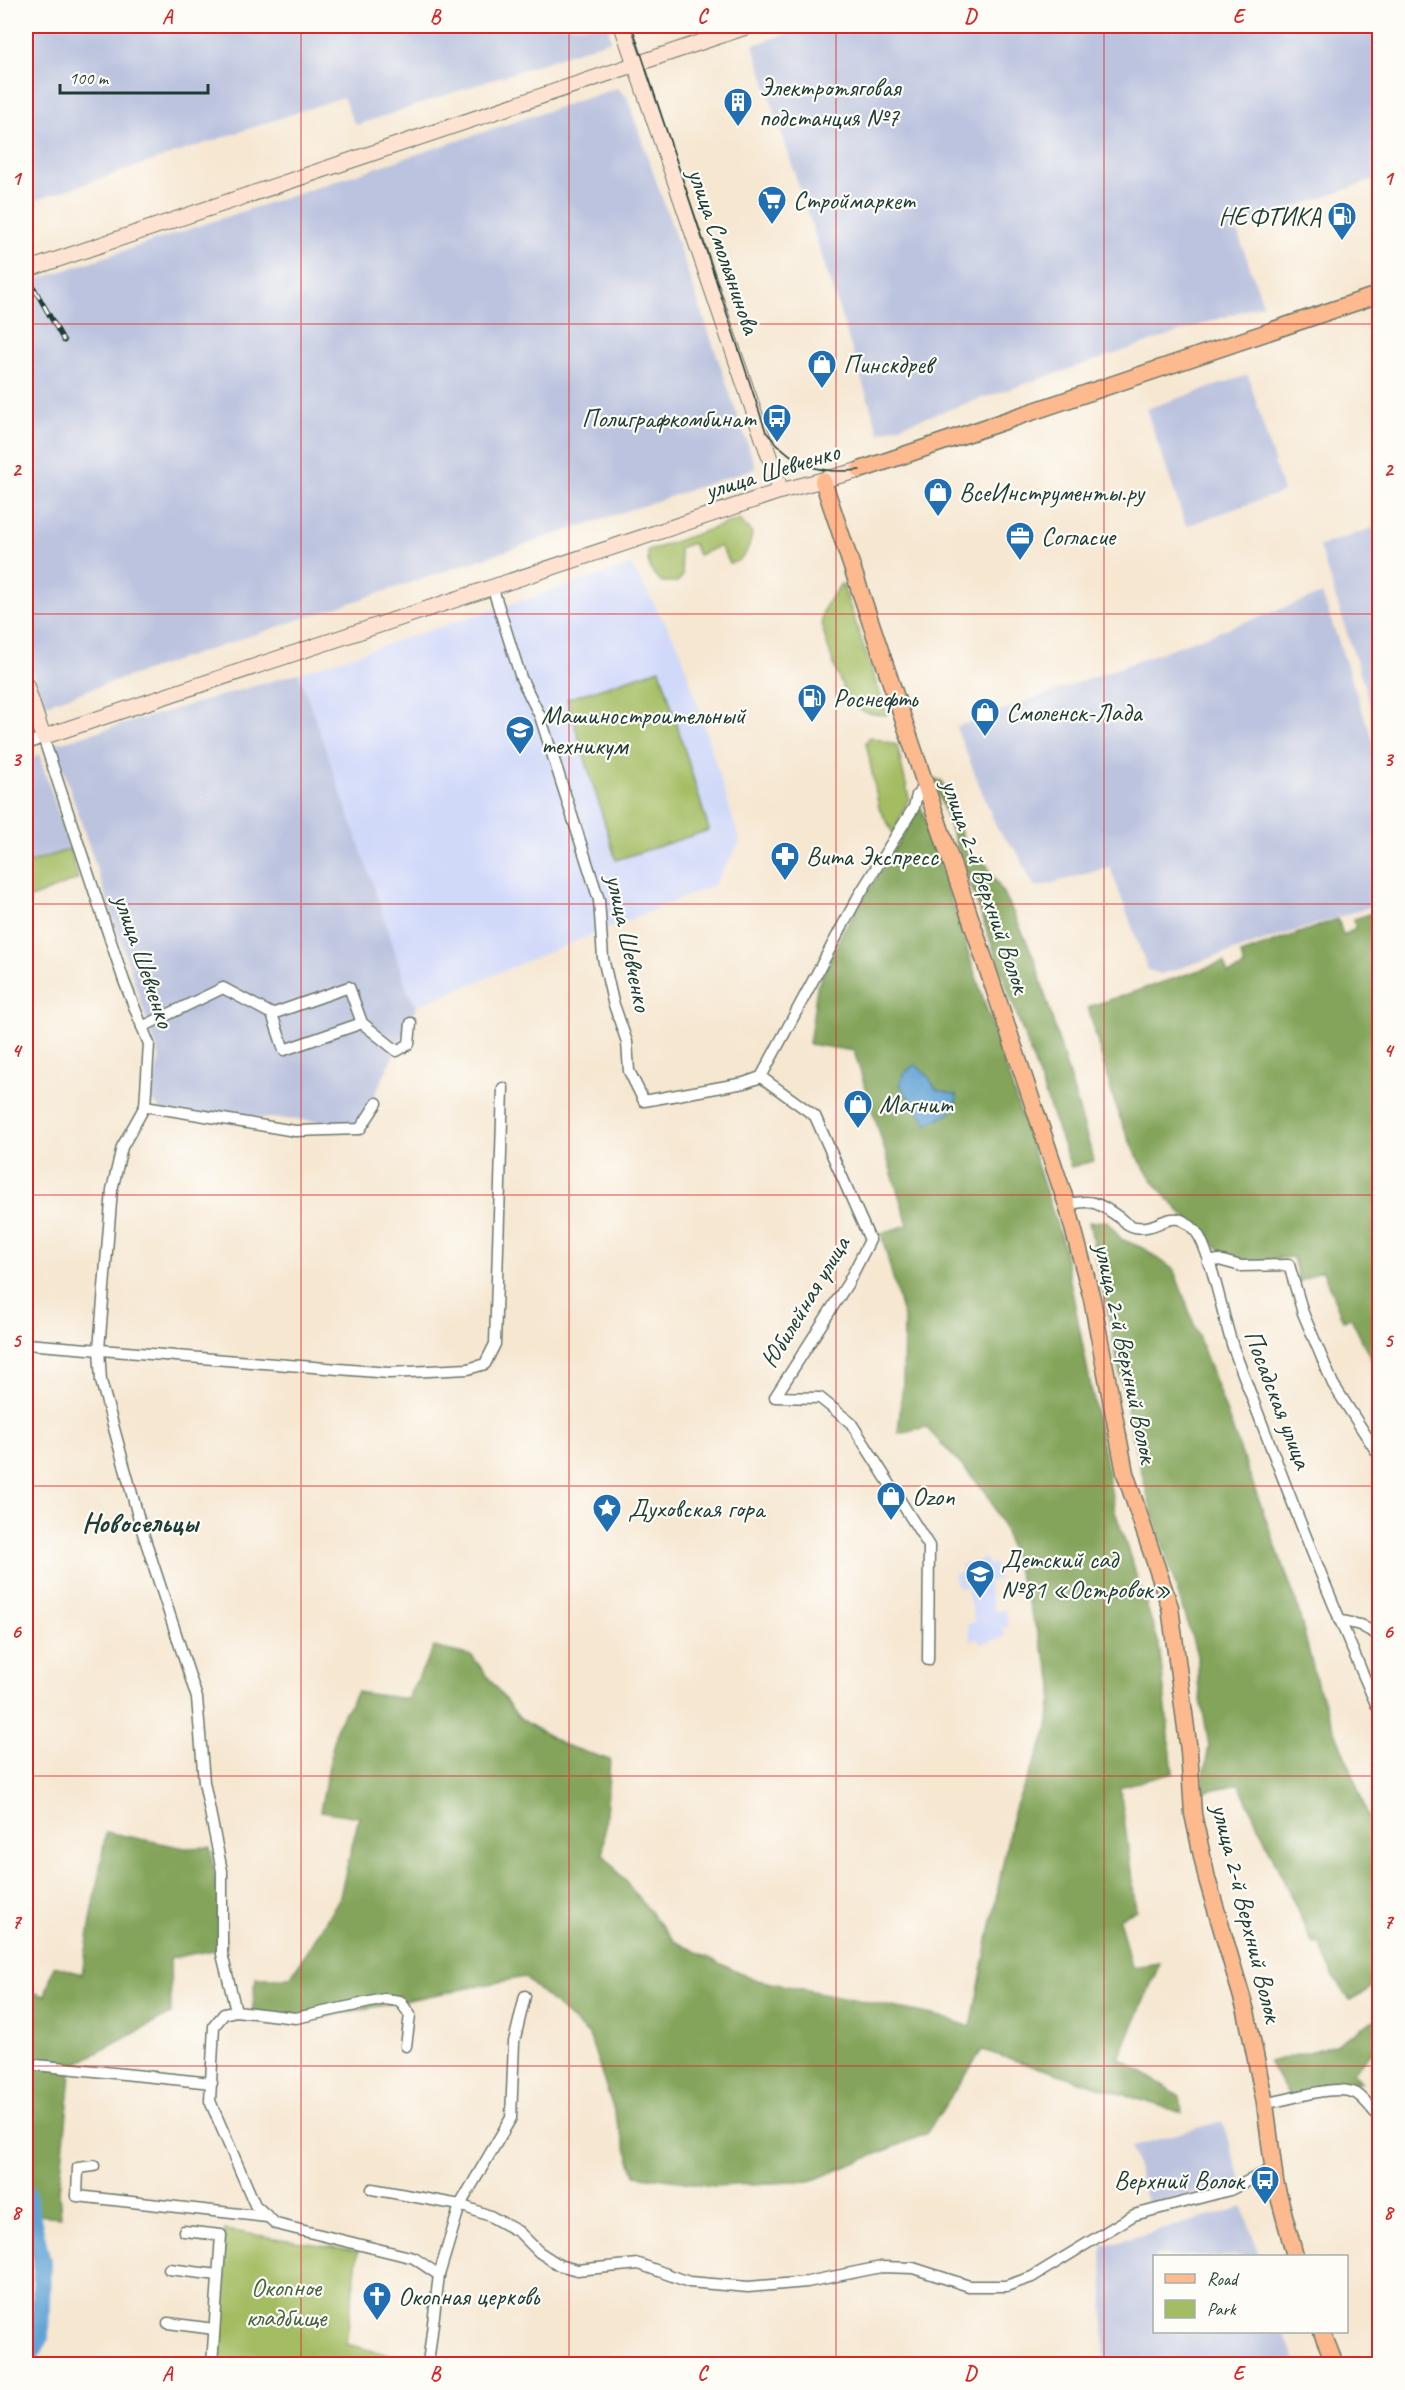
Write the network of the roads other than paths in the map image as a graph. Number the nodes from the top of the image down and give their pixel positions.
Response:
1 (622, 26) edge
2 (749, 26) edge
3 (635, 64) junction
4 (26, 270) edge
5 (1380, 294) edge
6 (860, 470) joint
7 (823, 481) junction
8 (781, 491) junction
9 (493, 589) junction
10 (26, 685) edge
11 (43, 737) junction
12 (26, 745) edge
13 (925, 786) junction
14 (272, 1014) junction
15 (363, 1023) junction
16 (411, 1023) dead end
17 (142, 1027) junction
18 (761, 1077) junction
19 (503, 1089) dead end
20 (377, 1103) dead end
21 (145, 1106) junction
22 (1067, 1204) junction
23 (1208, 1262) junction
24 (26, 1344) edge
25 (99, 1349) junction
26 (1380, 1457) edge
27 (1340, 1620) junction
28 (1380, 1636) edge
29 (928, 1659) dead end
30 (1380, 1713) edge
31 (525, 1996) dead end
32 (236, 2011) junction
33 (406, 2046) dead end
34 (26, 2064) edge
35 (212, 2083) junction
36 (1265, 2103) junction
37 (1380, 2118) edge
38 (94, 2166) dead end
39 (1274, 2168) junction
40 (372, 2189) dead end
41 (460, 2205) junction
42 (268, 2217) junction
43 (184, 2231) dead end
44 (1295, 2255) edge
45 (169, 2269) dead end
46 (218, 2275) junction
47 (440, 2275) junction
48 (168, 2323) dead end
49 (214, 2329) junction
50 (1323, 2333) edge
51 (212, 2364) edge
52 (428, 2364) edge
53 (1335, 2364) edge

1 - 3 street, улица Смольянинова
2 - 3 street
3 - 4 street
3 - 8 street, улица Смольянинова
5 - 6 main road
6 - 7 street, улица Шевченко
7 - 8 street, улица Шевченко
7 - 13 main road, улица 2-й Верхний Волок
8 - 9 street, улица Шевченко
9 - 11 street, улица Шевченко
9 - 18 street, улица Шевченко
10 - 11 street
11 - 12 street, улица Шевченко
11 - 17 street, улица Шевченко
13 - 18 street
13 - 22 main road, улица 2-й Верхний Волок
14 - 15 street
14 - 15 street
14 - 17 street
15 - 16 street
17 - 21 street, улица Шевченко
18 - 29 street, Юбилейная улица
19 - 25 street
20 - 21 street
21 - 25 street
22 - 23 street, Посадская улица
22 - 36 main road, улица 2-й Верхний Волок
23 - 26 street
23 - 27 street, Посадская улица
24 - 25 street
25 - 32 street
27 - 28 street
27 - 30 street, Посадская улица
31 - 41 street
32 - 33 street
32 - 35 street
34 - 35 street
35 - 42 street
36 - 37 street
36 - 39 main road, улица 2-й Верхний Волок
38 - 42 street
39 - 41 street
39 - 44 main road, улица 2-й Верхний Волок
40 - 41 street
41 - 47 street
42 - 47 street
43 - 46 street
45 - 46 street
46 - 49 street
47 - 52 street
48 - 49 street
49 - 51 street
50 - 53 main road

